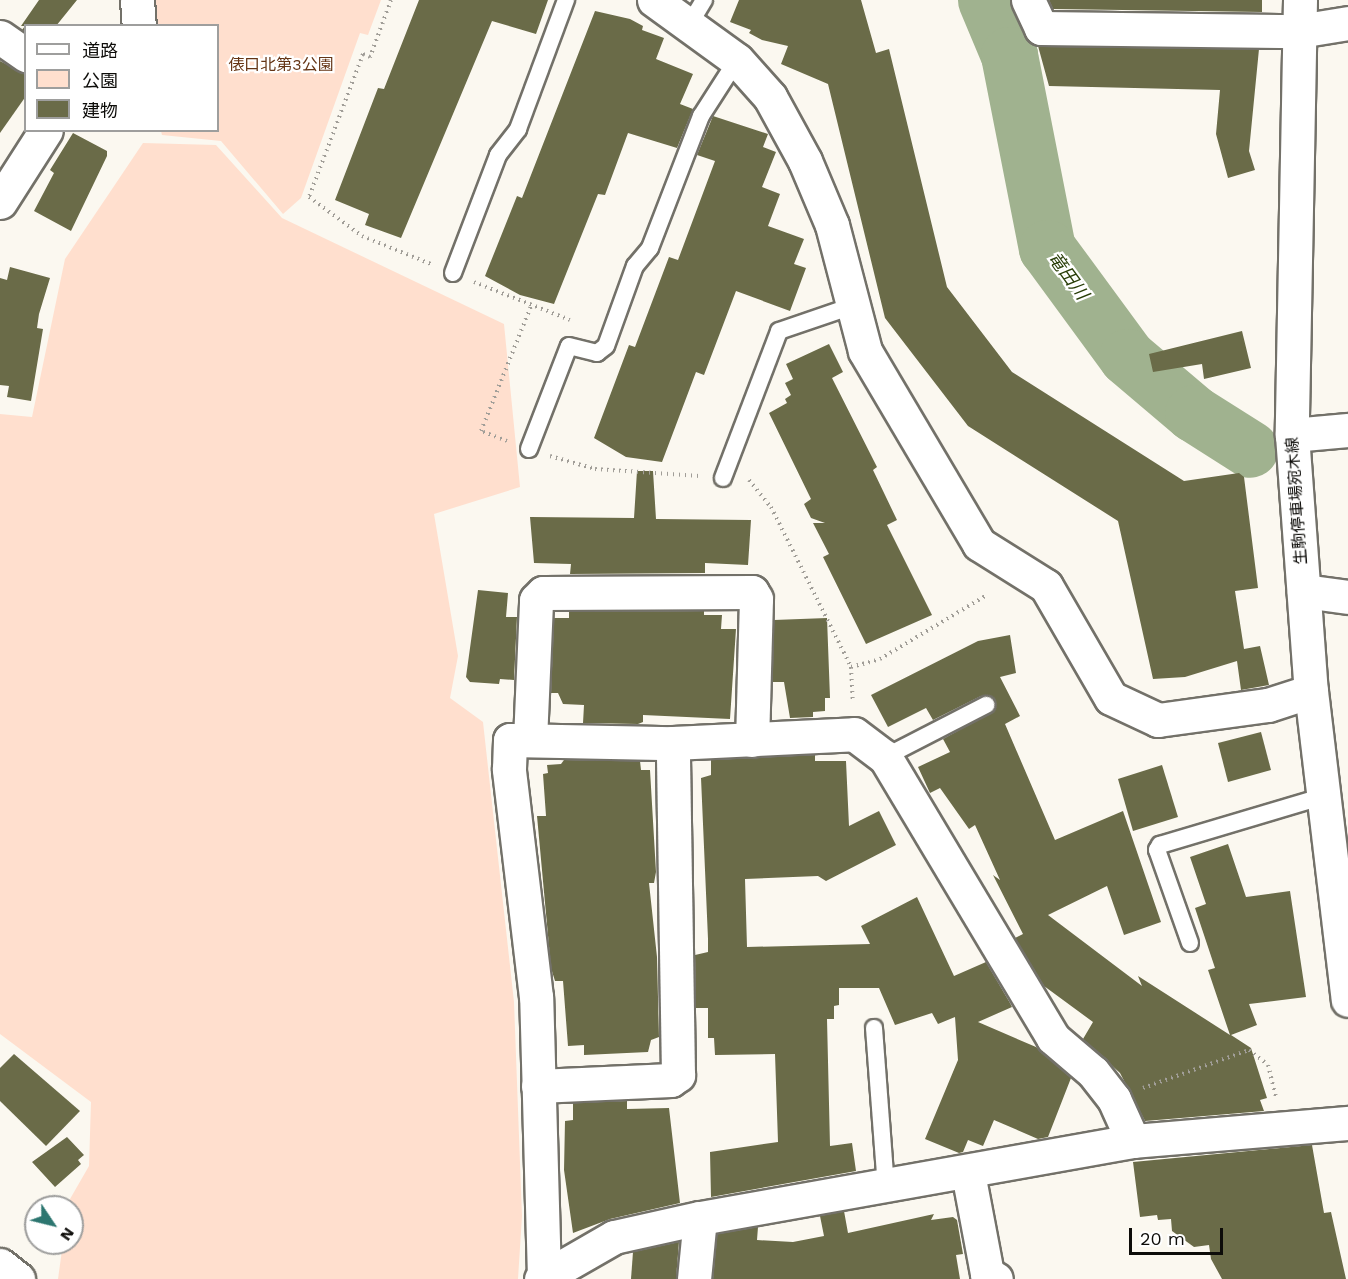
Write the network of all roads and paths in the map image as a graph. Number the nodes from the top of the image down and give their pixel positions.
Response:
1 (137, 0) edge
2 (391, 0) edge
3 (566, 0) edge
4 (654, 0) edge
5 (1028, 0) edge
6 (697, 13) edge
7 (1300, 15) edge
8 (1348, 23) edge
9 (139, 24) edge
10 (0, 37) edge
11 (24, 54) edge
12 (736, 60) junction
13 (45, 132) edge
14 (0, 202) edge
15 (453, 273) junction
16 (531, 306) junction
17 (852, 306) junction
18 (610, 335) junction
19 (1348, 430) edge
20 (1292, 435) junction
21 (529, 449) junction
22 (723, 478) junction
23 (1304, 591) junction
24 (987, 595) dead end
25 (1348, 597) edge
26 (851, 667) junction
27 (1311, 692) junction
28 (986, 705) dead end
29 (854, 734) junction
30 (530, 740) junction
31 (752, 740) junction
32 (673, 743) junction
33 (885, 757) junction
34 (1324, 796) junction
35 (1338, 829) edge
36 (1190, 943) dead end
37 (1348, 1000) edge
38 (874, 1028) dead end
39 (538, 1086) junction
40 (1114, 1099) junction
41 (1348, 1123) edge
42 (1281, 1127) junction
43 (1133, 1141) junction
44 (968, 1173) junction
45 (886, 1186) junction
46 (700, 1218) junction
47 (0, 1265) edge
48 (542, 1278) edge
49 (990, 1278) edge
50 (18, 1279) edge
51 (694, 1279) edge

1 - 9 street
2 - 15 path
3 - 15 lane
4 - 6 street
5 - 7 street
6 - 12 street
7 - 8 street
7 - 20 street, 生駒停車場宛木線
10 - 11 street
12 - 17 street
12 - 18 lane
13 - 14 street
15 - 16 path
16 - 18 path
16 - 21 path
17 - 22 lane
17 - 27 street
18 - 21 lane
19 - 20 street
20 - 23 street, 生駒停車場宛木線
21 - 22 path
22 - 26 path
23 - 25 street
23 - 27 street, 生駒停車場宛木線
24 - 26 path
26 - 29 path
27 - 34 street, 生駒停車場宛木線
28 - 33 lane
29 - 31 street
29 - 33 street
30 - 31 street
30 - 32 street
30 - 39 street
31 - 32 street
32 - 39 street
33 - 40 street
34 - 35 street, 生駒停車場宛木線
34 - 36 lane
35 - 37 street, 生駒停車場宛木線
38 - 45 lane
39 - 48 street
40 - 42 path
40 - 43 street
41 - 42 street
42 - 43 street
43 - 44 street
44 - 45 street
44 - 49 street
45 - 46 street
46 - 48 street
46 - 51 street
47 - 50 street

